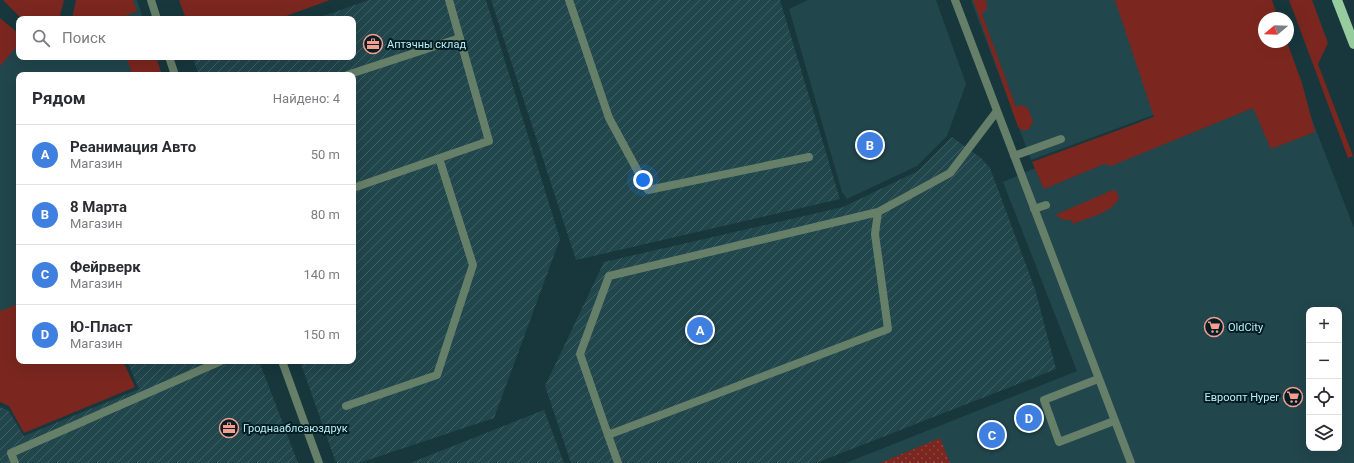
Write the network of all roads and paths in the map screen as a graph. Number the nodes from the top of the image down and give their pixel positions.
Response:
1 (150, 0) edge
2 (449, 0) edge
3 (569, 0) edge
4 (955, 0) edge
5 (1337, 0) edge
6 (156, 16) edge
7 (460, 38) junction
8 (1354, 44) edge
9 (170, 60) edge
10 (174, 72) edge
11 (356, 72) edge
12 (997, 111) junction
13 (1062, 139) dead end
14 (1014, 156) junction
15 (809, 157) dead end
16 (439, 158) junction
17 (356, 187) edge
18 (1046, 205) dead end
19 (1034, 209) junction
20 (878, 212) junction
21 (214, 364) edge
22 (283, 364) edge
23 (1098, 379) junction
24 (346, 406) dead end
25 (1114, 421) junction
26 (608, 434) junction
27 (16, 463) edge
28 (319, 463) edge
29 (618, 463) edge
30 (1132, 463) edge

1 - 6 lane
2 - 7 lane
3 - 15 lane
4 - 12 lane
5 - 8 main road
7 - 11 lane
7 - 16 lane
9 - 10 lane
12 - 14 lane
12 - 20 lane
13 - 14 lane
14 - 19 lane
16 - 17 lane
16 - 24 lane
18 - 19 lane
19 - 23 lane
20 - 26 lane
20 - 26 lane
21 - 27 lane
22 - 28 lane
23 - 25 lane
23 - 25 lane
25 - 30 lane
26 - 29 lane

